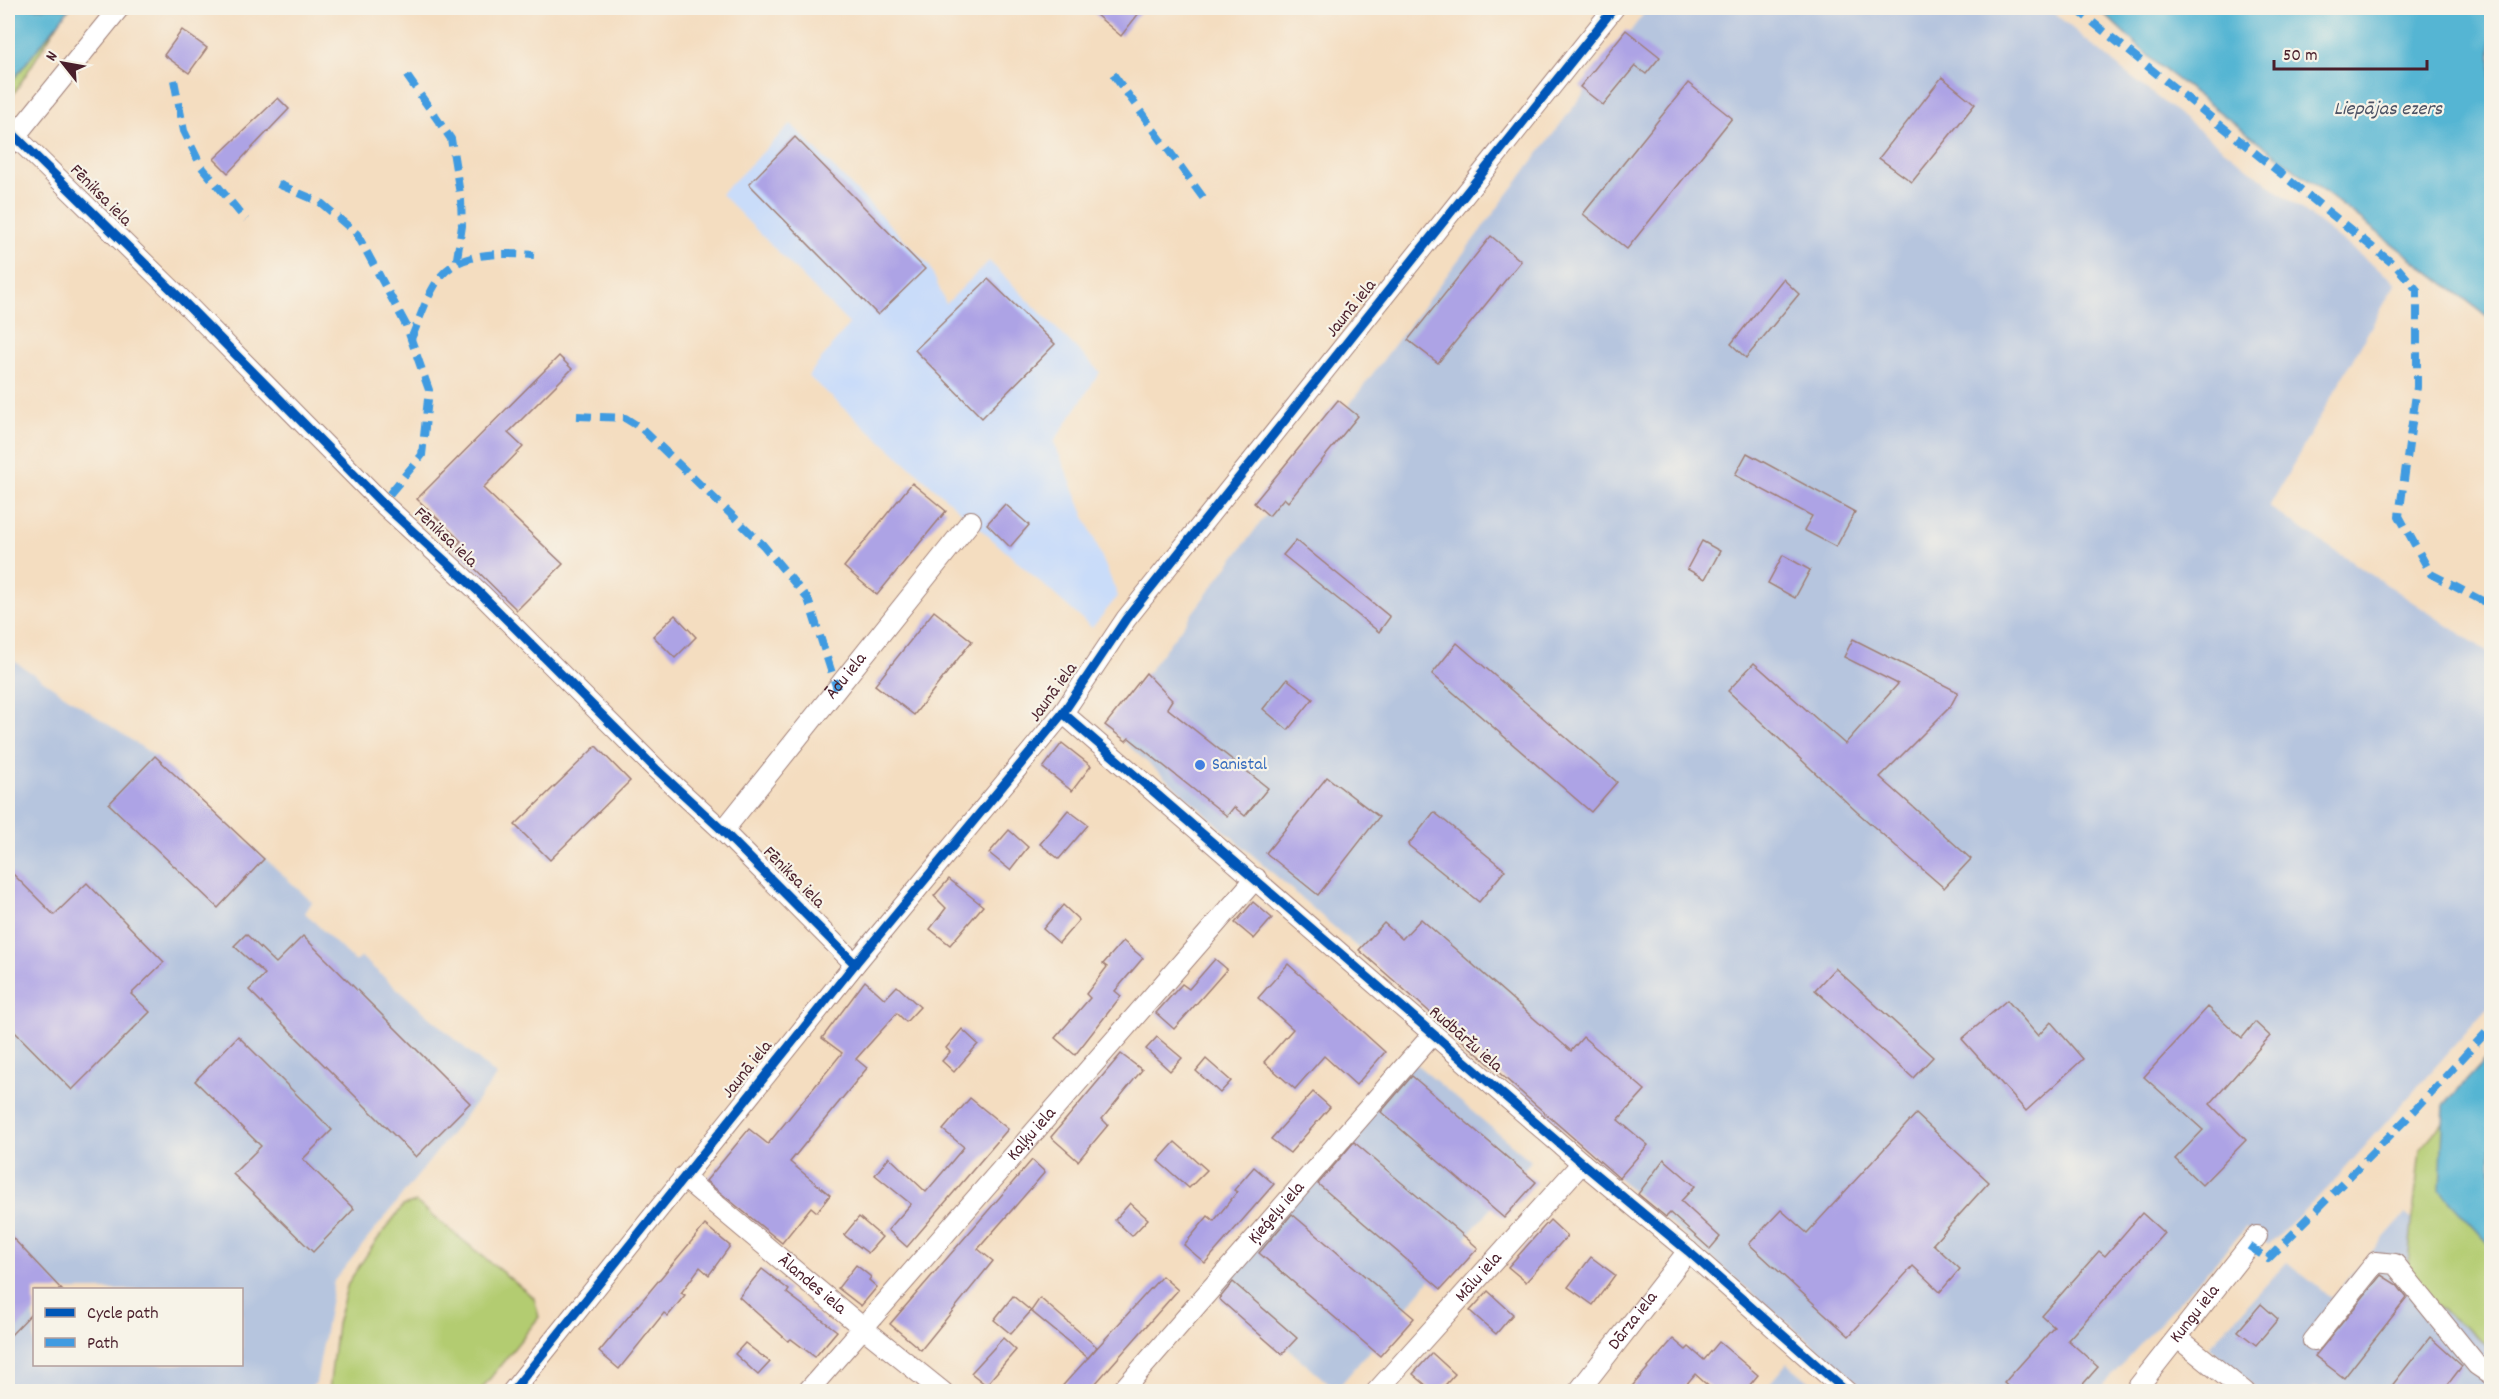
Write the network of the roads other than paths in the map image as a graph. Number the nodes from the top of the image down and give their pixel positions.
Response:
1 (119, 8) edge
2 (1614, 8) edge
3 (11, 140) edge
4 (971, 521) dead end
5 (1063, 713) junction
6 (723, 831) junction
7 (1256, 878) junction
8 (855, 964) junction
9 (1434, 1034) junction
10 (1582, 1163) junction
11 (683, 1177) junction
12 (2257, 1236) dead end
13 (1688, 1251) junction
14 (862, 1327) junction
15 (2178, 1338) junction
16 (2313, 1341) dead end
17 (2492, 1376) edge
18 (512, 1392) edge
19 (807, 1392) edge
20 (943, 1392) edge
21 (1121, 1392) edge
22 (1376, 1392) edge
23 (1578, 1392) edge
24 (1847, 1392) edge
25 (2134, 1392) edge
26 (2245, 1392) edge

1 - 3 street
2 - 5 street, Jaunā iela
3 - 6 street, Fēniksa iela
4 - 6 street, Ādu iela
5 - 7 street, Rudbāržu iela
5 - 8 street, Jaunā iela
6 - 8 street, Fēniksa iela
7 - 9 street, Rudbāržu iela
7 - 14 street, Kaļķu iela
8 - 11 street, Jaunā iela
9 - 10 street, Rudbāržu iela
9 - 21 street, Ķieģeļu iela
10 - 13 street, Rudbāržu iela
10 - 22 street, Mālu iela
11 - 14 street, Ālandes iela
11 - 18 street, Jaunā iela
12 - 15 street, Kungu iela
13 - 23 street, Dārza iela
13 - 24 street, Rudbāržu iela
14 - 19 street, Kaļķu iela
14 - 20 street, Ālandes iela
15 - 25 street, Kungu iela
15 - 26 street
16 - 17 street

